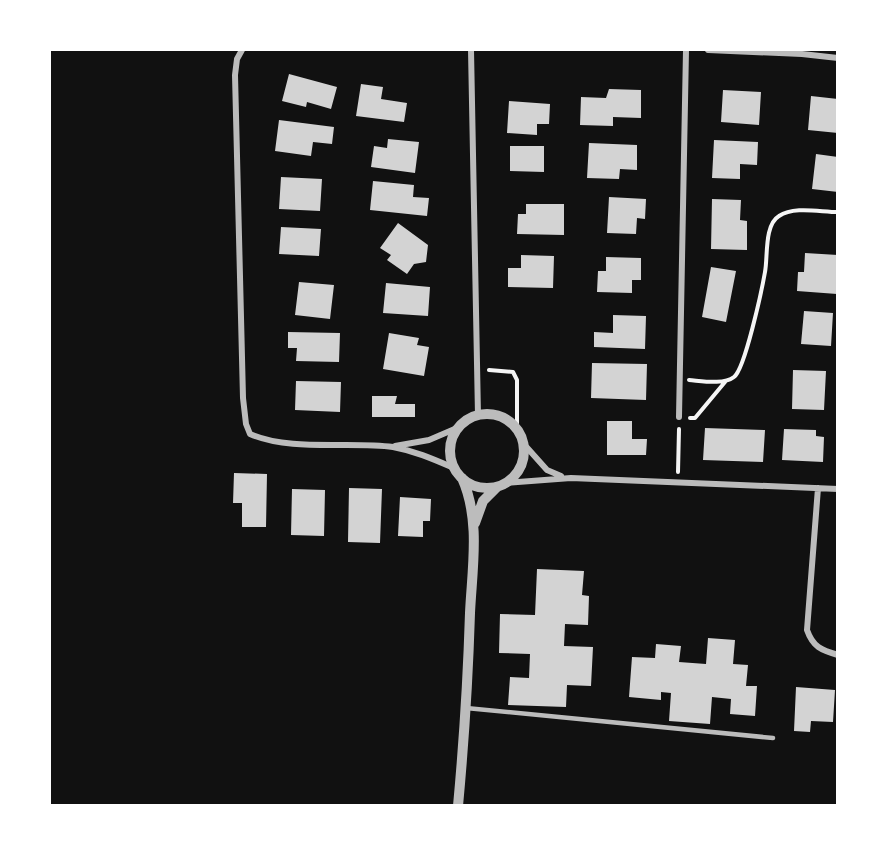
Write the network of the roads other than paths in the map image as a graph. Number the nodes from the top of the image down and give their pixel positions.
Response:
1 (242, 50) edge
2 (471, 50) edge
3 (686, 50) edge
4 (708, 50) edge
5 (837, 58) edge
6 (478, 415) junction
7 (679, 417) road end
8 (457, 428) junction
9 (522, 442) junction
10 (391, 447) junction
11 (454, 468) junction
12 (462, 478) junction
13 (571, 478) junction
14 (502, 484) junction
15 (818, 488) junction
16 (837, 489) edge
17 (473, 530) junction
18 (837, 655) edge
19 (466, 708) junction
20 (773, 738) dead end
21 (458, 806) edge

1 - 10 street
2 - 6 street
3 - 7 street
4 - 5 street
6 - 8 street
6 - 9 street
8 - 10 street
8 - 11 street
9 - 13 street
9 - 14 street
10 - 11 street
11 - 12 street
12 - 14 street
12 - 17 street
13 - 14 street
13 - 15 street
14 - 17 street
15 - 16 street
15 - 18 street
17 - 19 street
19 - 20 lane
19 - 21 street

